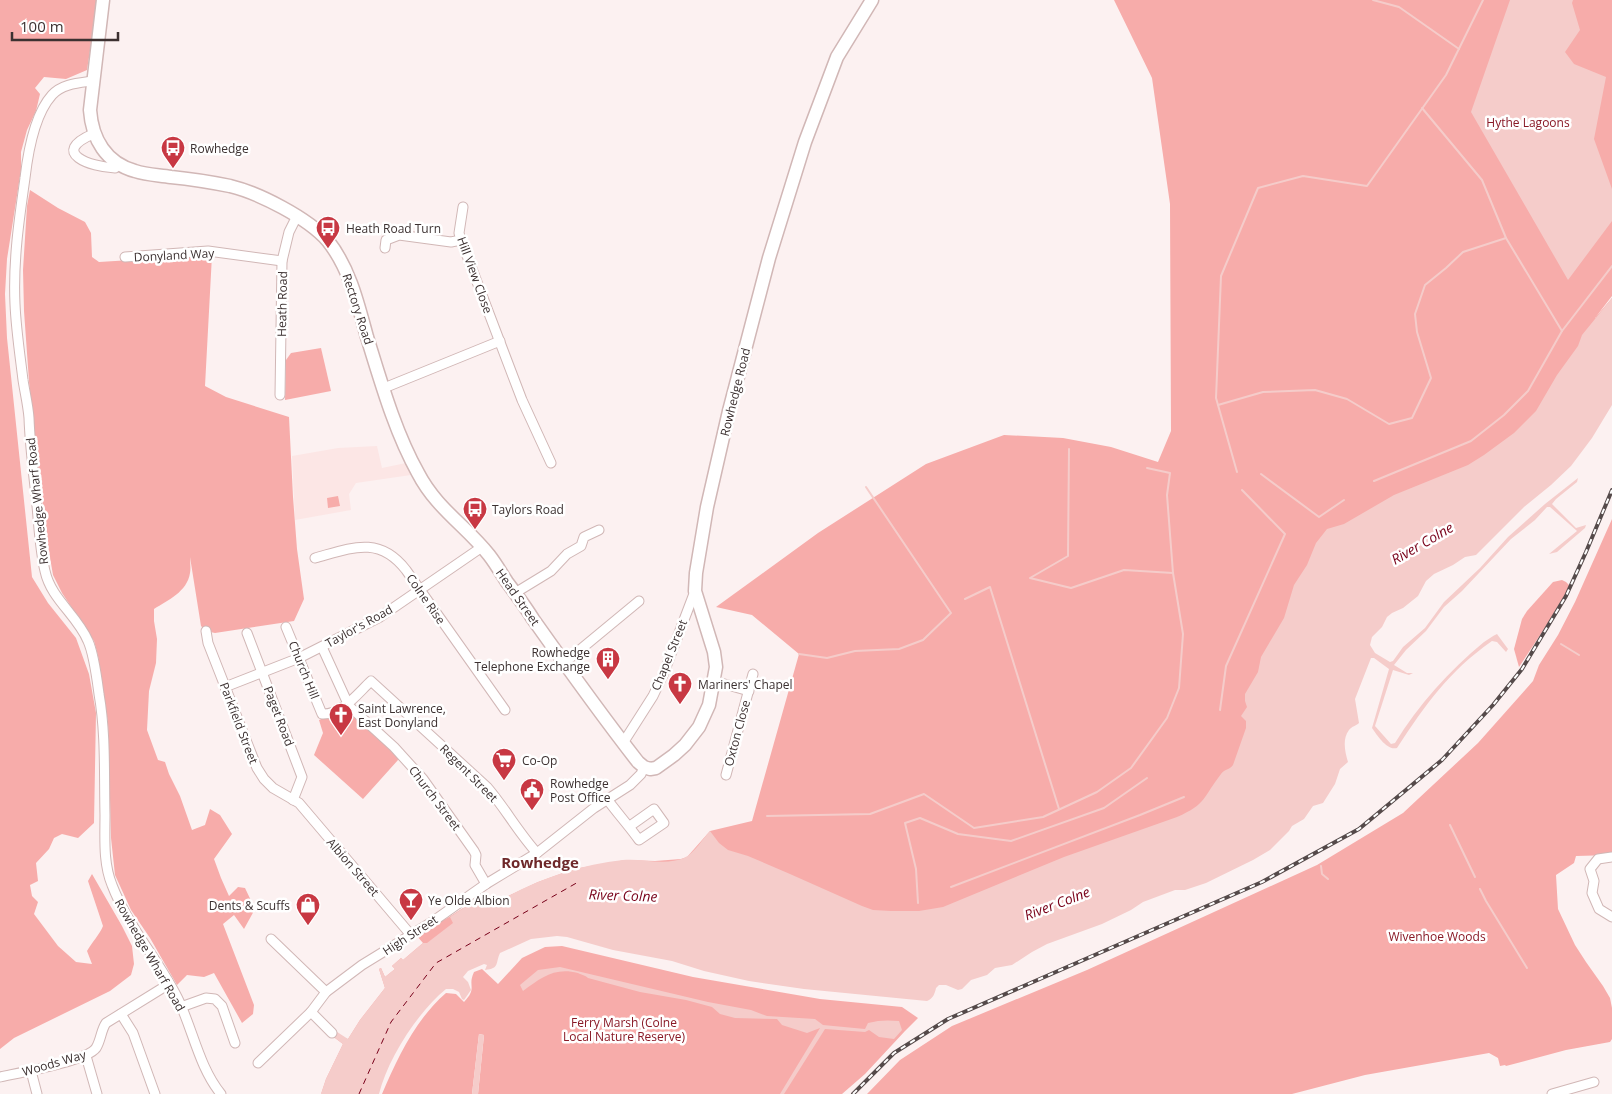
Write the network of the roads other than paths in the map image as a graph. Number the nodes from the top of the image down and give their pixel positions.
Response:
1 (103, 0) edge
2 (872, 0) edge
3 (92, 81) junction
4 (93, 134) junction
5 (119, 164) junction
6 (463, 207) dead end
7 (297, 216) junction
8 (460, 240) junction
9 (384, 241) dead end
10 (126, 257) dead end
11 (282, 261) junction
12 (500, 341) junction
13 (384, 388) junction
14 (280, 395) dead end
15 (550, 462) dead end
16 (598, 530) dead end
17 (482, 547) junction
18 (315, 558) dead end
19 (419, 590) junction
20 (695, 591) junction
21 (515, 593) junction
22 (639, 601) dead end
23 (286, 627) dead end
24 (206, 631) dead end
25 (247, 633) dead end
26 (322, 646) junction
27 (299, 658) junction
28 (564, 662) junction
29 (262, 672) junction
30 (753, 674) dead end
31 (714, 681) junction
32 (225, 687) junction
33 (749, 691) junction
34 (348, 703) junction
35 (505, 710) dead end
36 (623, 743) junction
37 (644, 767) junction
38 (726, 775) dead end
39 (293, 800) junction
40 (607, 800) junction
41 (630, 826) dead end
42 (537, 853) junction
43 (1612, 857) edge
44 (486, 884) junction
45 (1612, 917) edge
46 (411, 935) junction
47 (271, 939) dead end
48 (169, 984) junction
49 (326, 992) junction
50 (181, 1007) junction
51 (311, 1012) junction
52 (121, 1014) junction
53 (332, 1032) dead end
54 (235, 1043) dead end
55 (86, 1056) junction
56 (258, 1063) dead end
57 (30, 1071) junction
58 (0, 1077) edge
59 (1594, 1082) dead end
60 (37, 1094) edge
61 (97, 1094) edge
62 (155, 1094) edge
63 (221, 1094) edge
64 (1554, 1094) edge

1 - 3 street, Rectory Road
2 - 20 street, Rowhedge Road
3 - 4 street, Rectory Road
3 - 48 street, Rowhedge Wharf Road
4 - 5 street, Rectory Road
4 - 5 street, Rectory Road
5 - 7 street, Rectory Road
6 - 8 street, Hill View Close
7 - 11 street, Heath Road
7 - 13 street, Rectory Road
8 - 9 street
8 - 12 street, Hill View Close
10 - 11 street, Donyland Way
11 - 14 street, Heath Road
12 - 13 street
12 - 15 street, Hill View Close
13 - 17 street, Rectory Road
16 - 21 street
17 - 19 street, Taylor's Road
17 - 21 street, Head Street
18 - 19 street, Colne Rise
19 - 26 street, Taylor's Road
19 - 35 street, Colne Rise
20 - 31 street, Rowhedge Road
20 - 36 street, Chapel Street
21 - 28 street, Head Street
22 - 28 street
23 - 27 street, Church Hill
24 - 32 street, Parkfield Street
25 - 29 street, Paget Road
26 - 27 street, Taylor's Road
26 - 34 street, Church Street
27 - 29 street, Taylor's Road
27 - 34 street, Church Hill
28 - 36 street, Head Street
29 - 32 street, Taylor's Road
29 - 39 street, Paget Road
30 - 33 street, Oxton Close
31 - 33 street, Oxton Close
31 - 37 street, Rowhedge Road
32 - 39 street, Parkfield Street
33 - 38 street, Oxton Close
34 - 42 street, Regent Street
34 - 44 street, Church Street
36 - 37 street, Head Street
37 - 40 street, High Street
39 - 46 street, Albion Street
40 - 41 street
40 - 42 street, High Street
42 - 44 street, High Street
43 - 45 street
44 - 46 street, High Street
46 - 49 street, High Street
47 - 49 street
48 - 50 street, Rowhedge Wharf Road
48 - 52 street, Woods Way
49 - 51 street, High Street
50 - 54 street
50 - 63 street, Rowhedge Wharf Road
51 - 53 street
51 - 56 street, High Street
52 - 55 street, Woods Way
52 - 62 street
55 - 57 street, Woods Way
55 - 61 street
57 - 58 street, Woods Way
57 - 60 street
59 - 64 street

